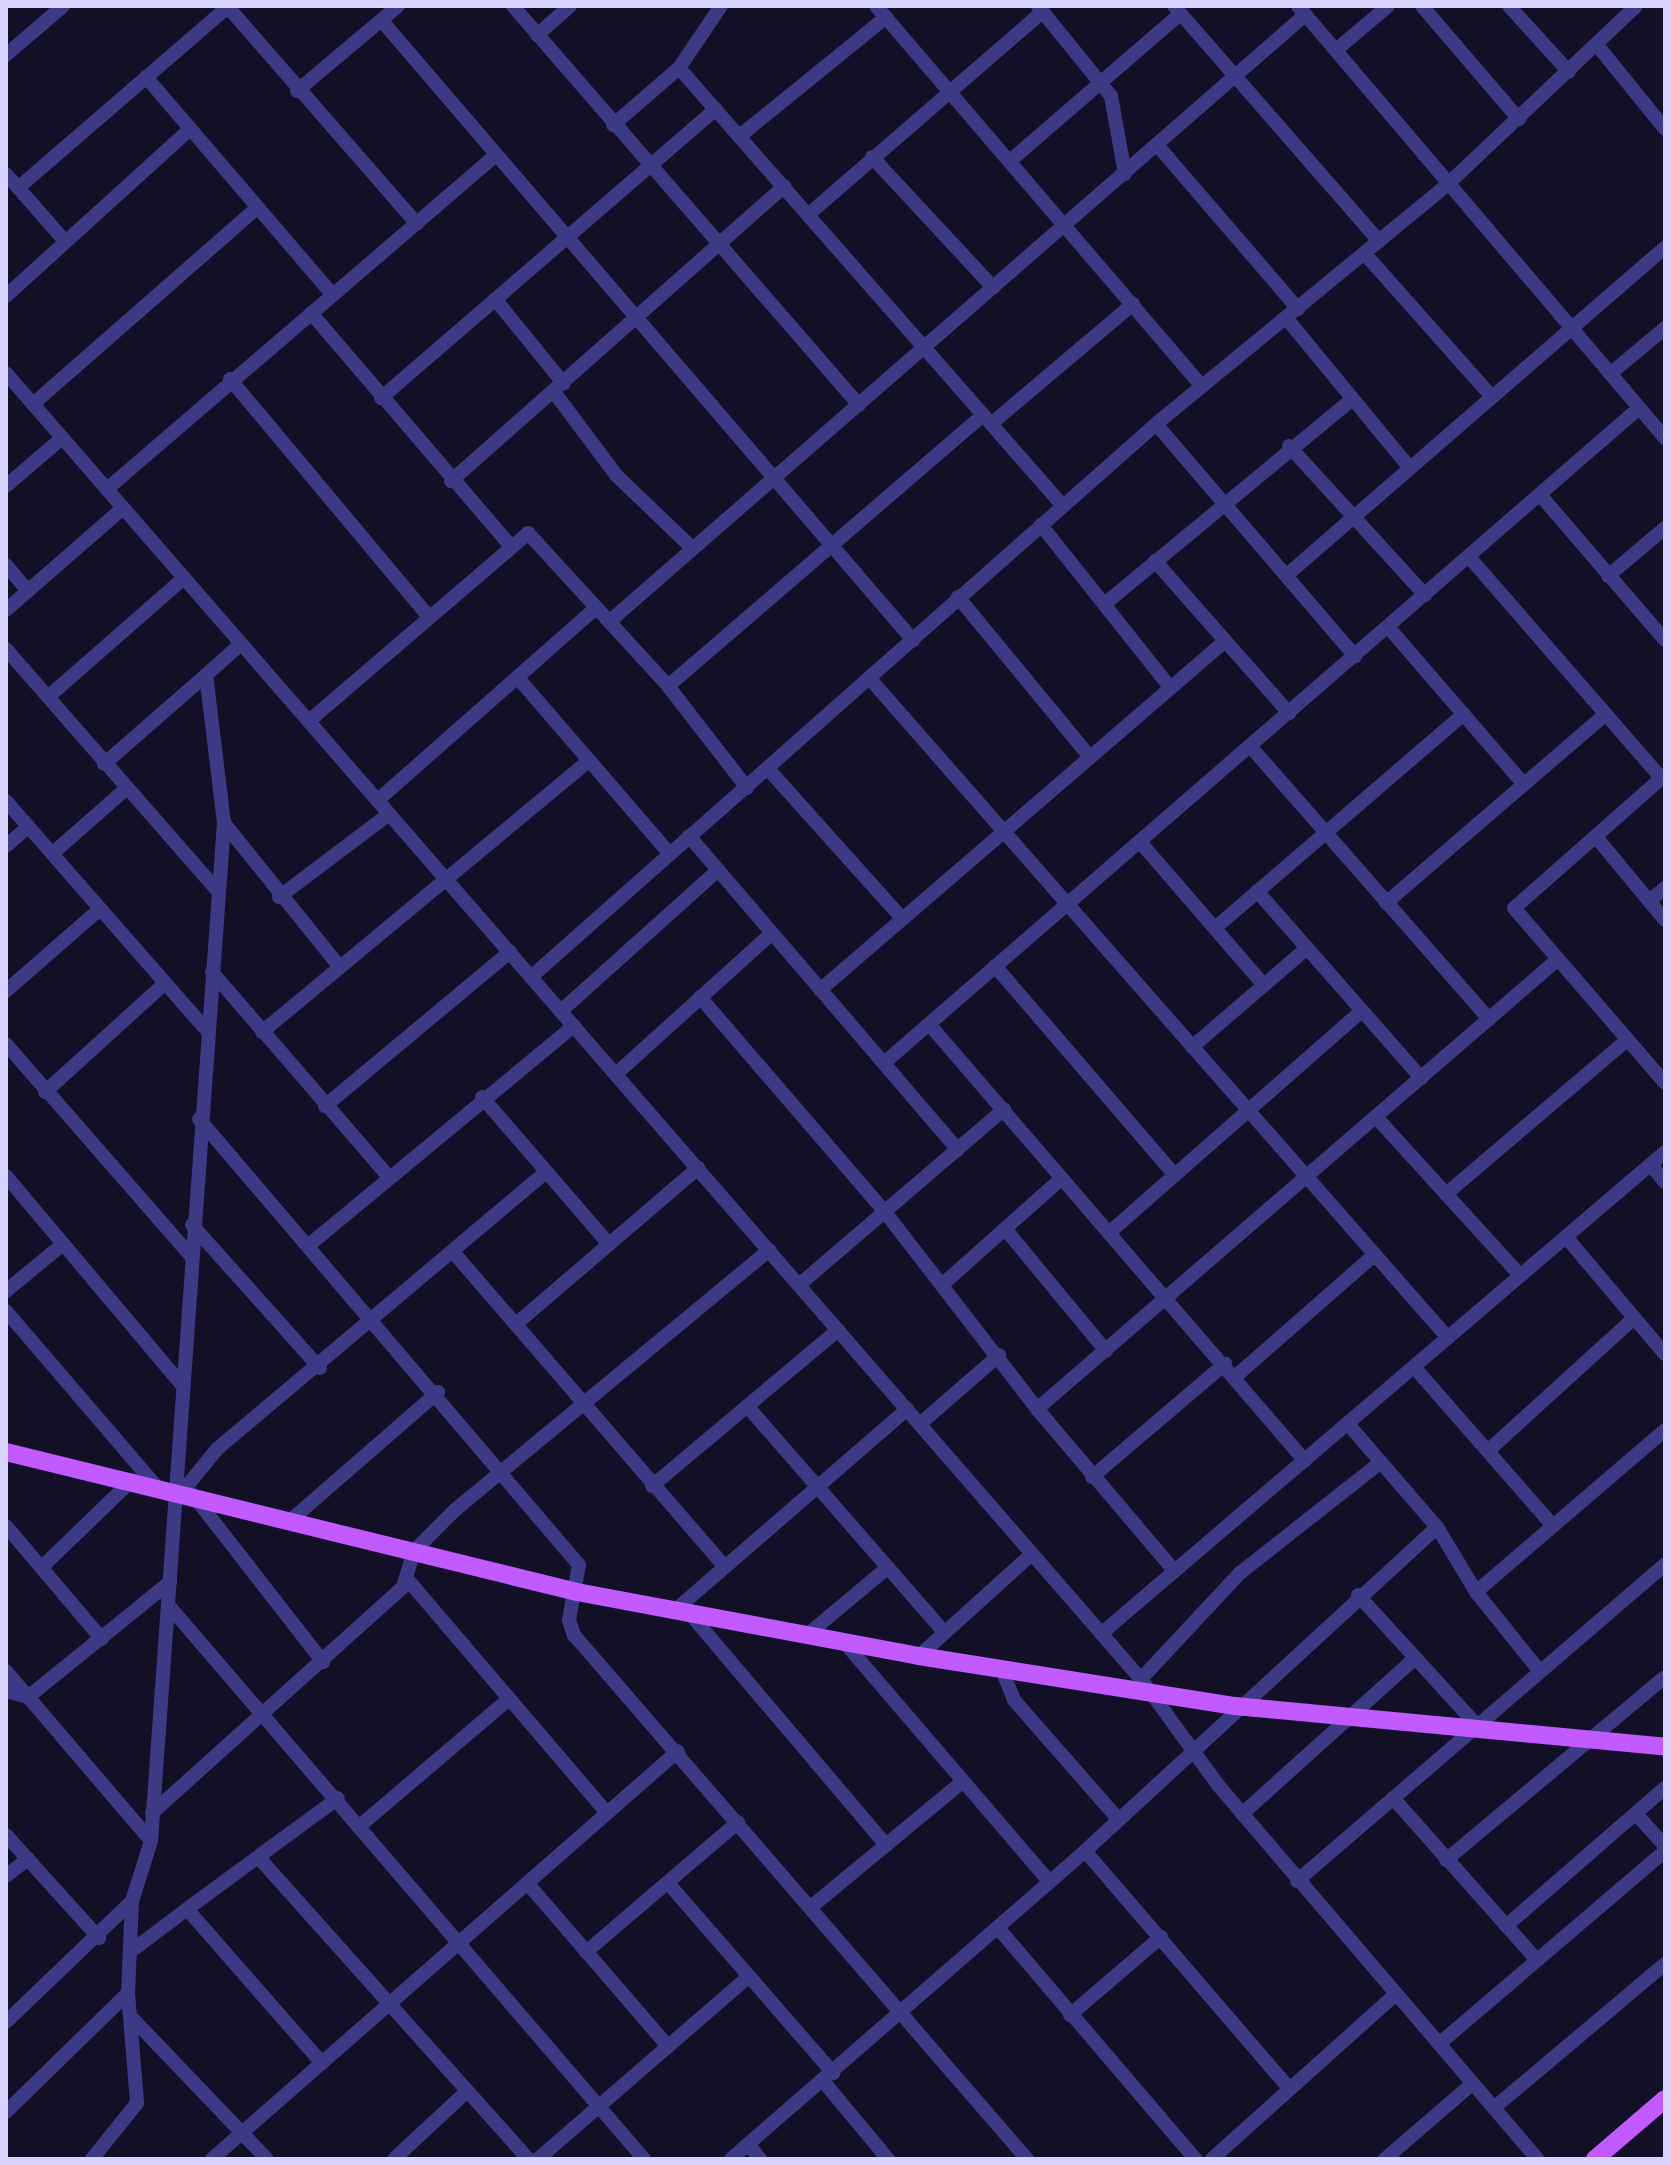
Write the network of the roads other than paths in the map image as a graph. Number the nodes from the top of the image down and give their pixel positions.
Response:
1 (63, 6) edge
2 (228, 6) edge
3 (398, 6) edge
4 (513, 6) edge
5 (570, 6) edge
6 (721, 6) edge
7 (1388, 6) edge
8 (1422, 6) edge
9 (1509, 6) edge
10 (1636, 6) edge
11 (1040, 9) edge
12 (1177, 10) edge
13 (1301, 10) edge
14 (881, 12) edge
15 (382, 21) junction
16 (537, 35) junction
17 (1597, 45) junction
18 (1336, 50) junction
19 (6, 55) edge
20 (679, 68) junction
21 (1569, 72) junction
22 (1238, 76) junction
23 (146, 77) junction
24 (1101, 84) junction
25 (297, 91) junction
26 (950, 93) junction
27 (716, 109) junction
28 (1519, 119) junction
29 (613, 125) junction
30 (190, 129) junction
31 (1665, 129) edge
32 (741, 135) junction
33 (1158, 146) junction
34 (496, 155) junction
35 (872, 157) junction
36 (1011, 160) junction
37 (649, 165) junction
38 (6, 174) edge
39 (1125, 174) junction
40 (1449, 183) junction
41 (784, 186) junction
42 (18, 188) junction
43 (257, 208) junction
44 (809, 214) junction
45 (1065, 223) junction
46 (417, 224) junction
47 (565, 239) junction
48 (64, 240) junction
49 (1379, 241) junction
50 (720, 246) junction
51 (1366, 255) junction
52 (1662, 256) edge
53 (993, 287) junction
54 (333, 295) junction
55 (6, 296) edge
56 (495, 299) junction
57 (1133, 304) junction
58 (311, 313) junction
59 (1293, 314) junction
60 (634, 323) junction
61 (1570, 326) junction
62 (1665, 328) edge
63 (927, 350) junction
64 (6, 373) edge
65 (1610, 374) junction
66 (230, 379) junction
67 (1201, 385) junction
68 (559, 388) junction
69 (1491, 396) junction
70 (381, 398) junction
71 (1352, 399) junction
72 (33, 404) junction
73 (859, 405) junction
74 (1639, 408) junction
75 (986, 420) junction
76 (1156, 424) junction
77 (62, 438) junction
78 (1665, 438) edge
79 (1289, 446) junction
80 (1409, 467) junction
81 (772, 477) junction
82 (451, 481) junction
83 (6, 486) edge
84 (107, 489) junction
85 (1541, 496) junction
86 (1224, 505) junction
87 (1063, 506) junction
88 (123, 508) junction
89 (1355, 513) junction
90 (1041, 525) junction
91 (1665, 528) edge
92 (511, 546) junction
93 (832, 546) junction
94 (692, 548) junction
95 (1470, 558) junction
96 (1155, 561) junction
97 (6, 565) edge
98 (1288, 574) junction
99 (1608, 576) junction
100 (184, 578) junction
101 (28, 591) junction
102 (1425, 595) junction
103 (958, 597) junction
104 (1107, 602) junction
105 (596, 608) junction
106 (6, 610) edge
107 (428, 616) junction
108 (610, 621) junction
109 (1389, 628) junction
110 (913, 640) junction
111 (1665, 640) edge
112 (1224, 642) junction
113 (241, 644) junction
114 (6, 649) edge
115 (1355, 656) junction
116 (206, 675) junction
117 (518, 678) junction
118 (871, 680) junction
119 (668, 686) junction
120 (1170, 687) junction
121 (48, 697) junction
122 (1289, 713) junction
123 (1464, 714) junction
124 (1606, 714) junction
125 (309, 721) junction
126 (1250, 746) junction
127 (1089, 756) junction
128 (587, 762) junction
129 (104, 764) junction
130 (769, 770) junction
131 (1663, 776) edge
132 (1523, 783) junction
133 (127, 788) junction
134 (747, 788) junction
135 (378, 800) junction
136 (6, 801) edge
137 (389, 814) junction
138 (224, 823) junction
139 (29, 826) junction
140 (1001, 830) junction
141 (1324, 833) junction
142 (689, 836) junction
143 (1596, 837) junction
144 (1140, 842) junction
145 (6, 846) edge
146 (53, 853) junction
147 (669, 853) junction
148 (718, 870) junction
149 (446, 879) junction
150 (1665, 888) edge
151 (217, 890) junction
152 (1257, 891) junction
153 (279, 897) junction
154 (1649, 901) junction
155 (1386, 903) junction
156 (1066, 906) junction
157 (100, 909) junction
158 (902, 918) junction
159 (1665, 920) edge
160 (1215, 928) junction
161 (772, 933) junction
162 (1307, 948) junction
163 (510, 952) junction
164 (1557, 960) junction
165 (339, 966) junction
166 (995, 966) junction
167 (212, 972) junction
168 (531, 977) junction
169 (164, 984) junction
170 (1264, 985) junction
171 (820, 990) junction
172 (6, 991) edge
173 (700, 997) junction
174 (561, 1011) junction
175 (1362, 1011) junction
176 (1489, 1019) junction
177 (929, 1024) junction
178 (574, 1026) junction
179 (207, 1031) junction
180 (262, 1032) junction
181 (1627, 1040) junction
182 (6, 1044) edge
183 (1192, 1047) junction
184 (884, 1063) junction
185 (616, 1074) junction
186 (1421, 1078) junction
187 (1665, 1083) edge
188 (45, 1092) junction
189 (482, 1097) junction
190 (325, 1106) junction
191 (1004, 1109) junction
192 (1248, 1111) junction
193 (1376, 1117) junction
194 (199, 1119) junction
195 (958, 1150) junction
196 (1665, 1152) edge
197 (1651, 1165) junction
198 (698, 1168) junction
199 (546, 1172) junction
200 (1175, 1175) junction
201 (6, 1176) edge
202 (388, 1176) junction
203 (1062, 1178) junction
204 (1305, 1178) junction
205 (1665, 1182) edge
206 (1446, 1194) junction
207 (885, 1212) junction
208 (192, 1225) junction
209 (1006, 1230) junction
210 (1110, 1232) junction
211 (1566, 1237) junction
212 (63, 1244) junction
213 (609, 1244) junction
214 (309, 1245) junction
215 (769, 1250) junction
216 (454, 1253) junction
217 (1373, 1256) junction
218 (192, 1257) junction
219 (1520, 1275) junction
220 (943, 1284) junction
221 (799, 1285) junction
222 (6, 1291) edge
223 (1168, 1297) junction
224 (6, 1311) edge
225 (1634, 1318) junction
226 (375, 1321) junction
227 (516, 1324) junction
228 (838, 1330) junction
229 (1448, 1338) junction
230 (1106, 1351) junction
231 (1665, 1354) edge
232 (999, 1355) junction
233 (1225, 1364) junction
234 (1414, 1367) junction
235 (320, 1368) junction
236 (1236, 1376) junction
237 (181, 1384) junction
238 (438, 1392) junction
239 (581, 1402) junction
240 (747, 1406) junction
241 (907, 1409) junction
242 (1037, 1409) junction
243 (920, 1424) junction
244 (1348, 1424) junction
245 (1665, 1430) edge
246 (1489, 1450) junction
247 (7, 1451) edge
248 (1305, 1461) junction
249 (1381, 1462) junction
250 (504, 1469) junction
251 (1092, 1477) junction
252 (132, 1480) junction
253 (815, 1485) junction
254 (156, 1486) junction
255 (652, 1486) junction
256 (184, 1493) junction
257 (291, 1520) junction
258 (6, 1526) edge
259 (1553, 1526) junction
260 (1437, 1527) junction
261 (414, 1551) junction
262 (1032, 1554) junction
263 (722, 1564) junction
264 (1665, 1564) edge
265 (42, 1567) junction
266 (1172, 1568) junction
267 (886, 1569) junction
268 (408, 1580) junction
269 (170, 1582) junction
270 (577, 1592) junction
271 (1476, 1592) junction
272 (1358, 1595) junction
273 (169, 1606) junction
274 (682, 1613) junction
275 (944, 1632) junction
276 (1102, 1633) junction
277 (807, 1635) junction
278 (102, 1639) junction
279 (844, 1642) junction
280 (919, 1656) junction
281 (1414, 1659) junction
282 (323, 1662) junction
283 (1538, 1669) junction
284 (1002, 1670) junction
285 (6, 1671) edge
286 (1665, 1677) edge
287 (1145, 1683) junction
288 (6, 1691) edge
289 (28, 1697) junction
290 (509, 1699) junction
291 (1235, 1706) junction
292 (267, 1716) junction
293 (1347, 1718) junction
294 (1470, 1728) junction
295 (1591, 1743) junction
296 (1665, 1747) edge
297 (1194, 1750) junction
298 (678, 1751) junction
299 (962, 1782) junction
300 (1665, 1788) edge
301 (338, 1798) junction
302 (1393, 1798) junction
303 (152, 1813) junction
304 (607, 1813) junction
305 (1242, 1814) junction
306 (1637, 1815) junction
307 (1119, 1820) junction
308 (738, 1822) junction
309 (362, 1824) junction
310 (6, 1835) edge
311 (151, 1841) junction
312 (886, 1845) junction
313 (1665, 1848) edge
314 (1085, 1851) junction
315 (28, 1859) junction
316 (260, 1859) junction
317 (1446, 1860) junction
318 (6, 1876) edge
319 (1297, 1881) junction
320 (1050, 1882) junction
321 (668, 1883) junction
322 (528, 1884) junction
323 (132, 1901) junction
324 (811, 1907) junction
325 (187, 1909) junction
326 (1506, 1926) junction
327 (998, 1928) junction
328 (1161, 1937) junction
329 (99, 1938) junction
330 (458, 1945) junction
331 (134, 1949) junction
332 (586, 1952) junction
333 (1537, 1960) junction
334 (1665, 1964) edge
335 (748, 1977) junction
336 (128, 1993) junction
337 (1396, 1994) junction
338 (392, 2002) junction
339 (900, 2012) junction
340 (1070, 2015) junction
341 (134, 2020) junction
342 (6, 2022) edge
343 (1439, 2044) junction
344 (668, 2046) junction
345 (322, 2063) junction
346 (828, 2077) junction
347 (1473, 2083) junction
348 (1288, 2087) junction
349 (466, 2092) junction
350 (1665, 2099) edge
351 (597, 2106) junction
352 (1495, 2107) junction
353 (6, 2112) edge
354 (243, 2131) junction
355 (748, 2144) junction
356 (92, 2159) edge
357 (212, 2159) edge
358 (267, 2159) edge
359 (394, 2159) edge
360 (528, 2159) edge
361 (538, 2159) edge
362 (644, 2159) edge
363 (731, 2159) edge
364 (760, 2159) edge
365 (888, 2159) edge
366 (1027, 2159) edge
367 (1195, 2159) edge
368 (1212, 2159) edge
369 (1385, 2159) edge
370 (1537, 2159) edge
371 (1595, 2159) edge

1 - 19 street
2 - 23 street
2 - 25 street
3 - 15 street
4 - 16 street
5 - 16 street
6 - 20 street
7 - 18 street
8 - 28 street
9 - 21 street
10 - 17 street
11 - 24 street
11 - 26 street
12 - 22 street
12 - 24 street
13 - 18 street
13 - 22 street
14 - 26 street
14 - 32 street
15 - 25 street
15 - 34 street
16 - 29 street
17 - 21 street
17 - 31 street
18 - 40 street
20 - 27 street
20 - 29 street
21 - 28 street
22 - 33 street
22 - 49 street
23 - 30 street
23 - 42 street
24 - 36 street
24 - 39 street
25 - 46 street
26 - 35 street
26 - 36 street
27 - 32 street
27 - 37 street
28 - 40 street
29 - 37 street
30 - 43 street
30 - 48 street
32 - 41 street
33 - 39 street
33 - 59 street
34 - 46 street
34 - 47 street
35 - 44 street
35 - 53 street
36 - 45 street
37 - 47 street
37 - 50 street
38 - 42 street
39 - 45 street
40 - 49 street
40 - 61 street
41 - 44 street
41 - 50 street
42 - 48 street
43 - 54 street
43 - 72 street
44 - 63 street
45 - 53 street
45 - 57 street
46 - 54 street
47 - 56 street
47 - 60 street
48 - 55 street
49 - 51 street
50 - 60 street
50 - 73 street
51 - 59 street
51 - 69 street
52 - 61 street
53 - 63 street
54 - 58 street
56 - 68 street
56 - 70 street
57 - 67 street
57 - 75 street
58 - 66 street
58 - 70 street
59 - 67 street
59 - 71 street
60 - 68 street
60 - 81 street
61 - 65 street
61 - 69 street
62 - 65 street
63 - 73 street
63 - 75 street
64 - 72 street
65 - 74 street
66 - 84 street
66 - 107 street
67 - 76 street
68 - 82 street
68 - 94 street
69 - 80 street
70 - 82 street
71 - 79 street
71 - 80 street
72 - 77 street
73 - 81 street
74 - 78 street
74 - 85 street
75 - 87 street
75 - 93 street
76 - 86 street
76 - 87 street
77 - 83 street
77 - 84 street
79 - 86 street
79 - 89 street
80 - 89 street
81 - 93 street
81 - 94 street
82 - 92 street
84 - 88 street
85 - 95 street
85 - 99 street
86 - 96 street
86 - 98 street
87 - 90 street
88 - 100 street
88 - 101 street
89 - 98 street
89 - 102 street
90 - 103 street
90 - 104 street
91 - 99 street
92 - 105 street
92 - 107 street
93 - 110 street
93 - 119 street
94 - 108 street
95 - 102 street
95 - 124 street
96 - 104 street
96 - 112 street
97 - 101 street
98 - 115 street
99 - 111 street
100 - 113 street
100 - 121 street
101 - 106 street
102 - 109 street
103 - 110 street
103 - 127 street
104 - 120 street
105 - 108 street
105 - 117 street
107 - 125 street
108 - 119 street
109 - 115 street
109 - 123 street
110 - 118 street
112 - 120 street
112 - 122 street
113 - 116 street
113 - 125 street
114 - 121 street
115 - 122 street
116 - 129 street
116 - 138 street
117 - 128 street
117 - 135 street
118 - 130 street
118 - 140 street
119 - 134 street
120 - 127 street
121 - 129 street
122 - 126 street
123 - 132 street
123 - 141 street
124 - 131 street
124 - 132 street
125 - 135 street
126 - 141 street
126 - 144 street
127 - 140 street
128 - 147 street
128 - 149 street
129 - 133 street
130 - 134 street
130 - 158 street
131 - 143 street
132 - 155 street
133 - 146 street
133 - 151 street
134 - 142 street
135 - 137 street
136 - 139 street
137 - 149 street
137 - 153 street
138 - 151 street
138 - 153 street
139 - 145 street
139 - 146 street
140 - 156 street
140 - 158 street
141 - 152 street
141 - 155 street
142 - 147 street
142 - 148 street
143 - 154 street
143 - 164 street
144 - 156 street
144 - 160 street
146 - 157 street
147 - 168 street
148 - 161 street
148 - 174 street
149 - 163 street
149 - 165 street
150 - 154 street
151 - 167 street
152 - 160 street
152 - 162 street
153 - 165 street
154 - 159 street
155 - 176 street
156 - 166 street
156 - 183 street
157 - 169 street
157 - 172 street
158 - 171 street
160 - 170 street
161 - 171 street
161 - 173 street
162 - 170 street
162 - 175 street
163 - 168 street
163 - 190 street
164 - 176 street
164 - 181 street
165 - 180 street
166 - 177 street
166 - 200 street
167 - 179 street
167 - 180 street
168 - 174 street
169 - 179 street
169 - 188 street
170 - 183 street
171 - 184 street
173 - 185 street
173 - 207 street
174 - 178 street
175 - 186 street
175 - 192 street
176 - 186 street
177 - 184 street
177 - 191 street
178 - 185 street
178 - 189 street
179 - 194 street
180 - 190 street
181 - 187 street
181 - 206 street
182 - 188 street
183 - 192 street
184 - 195 street
185 - 198 street
186 - 193 street
188 - 218 street
189 - 199 street
189 - 202 street
190 - 202 street
191 - 195 street
191 - 203 street
192 - 200 street
192 - 204 street
193 - 204 street
193 - 206 street
194 - 208 street
194 - 214 street
195 - 207 street
196 - 197 street
197 - 205 street
197 - 211 street
198 - 213 street
198 - 215 street
199 - 213 street
199 - 216 street
200 - 210 street
201 - 212 street
202 - 214 street
203 - 209 street
203 - 210 street
204 - 217 street
204 - 223 street
206 - 219 street
207 - 220 street
207 - 221 street
208 - 218 street
208 - 235 street
209 - 220 street
209 - 230 street
210 - 223 street
211 - 219 street
211 - 225 street
212 - 222 street
212 - 237 street
213 - 227 street
214 - 226 street
215 - 221 street
215 - 239 street
216 - 226 street
216 - 227 street
217 - 229 street
217 - 236 street
218 - 237 street
219 - 229 street
220 - 232 street
221 - 228 street
223 - 230 street
223 - 233 street
224 - 254 street
225 - 231 street
225 - 246 street
226 - 235 street
226 - 238 street
227 - 239 street
228 - 240 street
228 - 241 street
229 - 234 street
230 - 242 street
232 - 242 street
232 - 243 street
233 - 236 street
233 - 251 street
234 - 244 street
234 - 246 street
235 - 256 street
236 - 248 street
237 - 256 street
238 - 250 street
238 - 257 street
239 - 250 street
239 - 255 street
240 - 253 street
240 - 255 street
241 - 243 street
241 - 253 street
242 - 251 street
243 - 262 street
244 - 248 street
244 - 249 street
245 - 259 street
246 - 259 street
247 - 252 main road
248 - 266 street
249 - 260 street
249 - 287 street
250 - 261 street
250 - 270 street
251 - 266 street
252 - 254 main road
252 - 265 street
253 - 263 street
253 - 267 street
254 - 256 main road
255 - 263 street
256 - 257 main road
256 - 269 street
256 - 282 street
257 - 261 main road
258 - 265 street
259 - 271 street
260 - 271 street
260 - 272 street
261 - 268 street
261 - 270 main road
262 - 275 street
262 - 276 street
263 - 274 street
264 - 283 street
265 - 278 street
266 - 276 street
267 - 275 street
267 - 277 street
268 - 282 street
268 - 290 street
269 - 273 street
269 - 278 street
270 - 274 main road
270 - 298 street
271 - 283 street
272 - 281 street
272 - 291 street
273 - 292 street
273 - 303 street
274 - 277 main road
274 - 312 street
275 - 280 street
276 - 287 street
277 - 279 main road
278 - 289 street
279 - 280 main road
279 - 299 street
280 - 284 main road
281 - 293 street
281 - 294 street
282 - 292 street
283 - 294 street
284 - 287 main road
284 - 307 street
285 - 289 street
286 - 295 street
287 - 291 main road
287 - 297 street
288 - 289 street
289 - 311 street
290 - 304 street
290 - 309 street
291 - 293 main road
291 - 297 street
292 - 301 street
292 - 303 street
293 - 294 main road
293 - 305 street
294 - 295 main road
294 - 302 street
295 - 296 main road
295 - 317 street
297 - 305 street
297 - 307 street
298 - 304 street
298 - 308 street
299 - 312 street
299 - 320 street
300 - 306 street
301 - 309 street
301 - 316 street
302 - 317 street
302 - 319 street
303 - 311 street
304 - 322 street
305 - 319 street
306 - 313 street
306 - 326 street
307 - 314 street
308 - 321 street
308 - 324 street
309 - 330 street
310 - 315 street
311 - 323 street
312 - 324 street
313 - 333 street
314 - 320 street
314 - 328 street
315 - 318 street
315 - 329 street
316 - 325 street
316 - 338 street
317 - 326 street
319 - 337 street
320 - 327 street
321 - 332 street
321 - 335 street
322 - 330 street
322 - 332 street
323 - 329 street
323 - 331 street
324 - 339 street
325 - 331 street
325 - 345 street
326 - 333 street
327 - 339 street
327 - 340 street
328 - 340 street
328 - 348 street
329 - 342 street
330 - 338 street
330 - 351 street
331 - 336 street
332 - 344 street
333 - 343 street
334 - 352 street
335 - 344 street
335 - 346 street
336 - 341 street
336 - 353 street
337 - 343 street
337 - 348 street
338 - 345 street
338 - 349 street
339 - 346 street
339 - 366 street
340 - 367 street
341 - 354 street
341 - 356 street
343 - 347 street
344 - 351 street
345 - 354 street
346 - 355 street
346 - 365 street
347 - 352 street
347 - 369 street
348 - 368 street
349 - 359 street
349 - 360 street
350 - 371 main road
351 - 361 street
351 - 362 street
352 - 370 street
354 - 357 street
354 - 358 street
355 - 363 street
355 - 364 street

